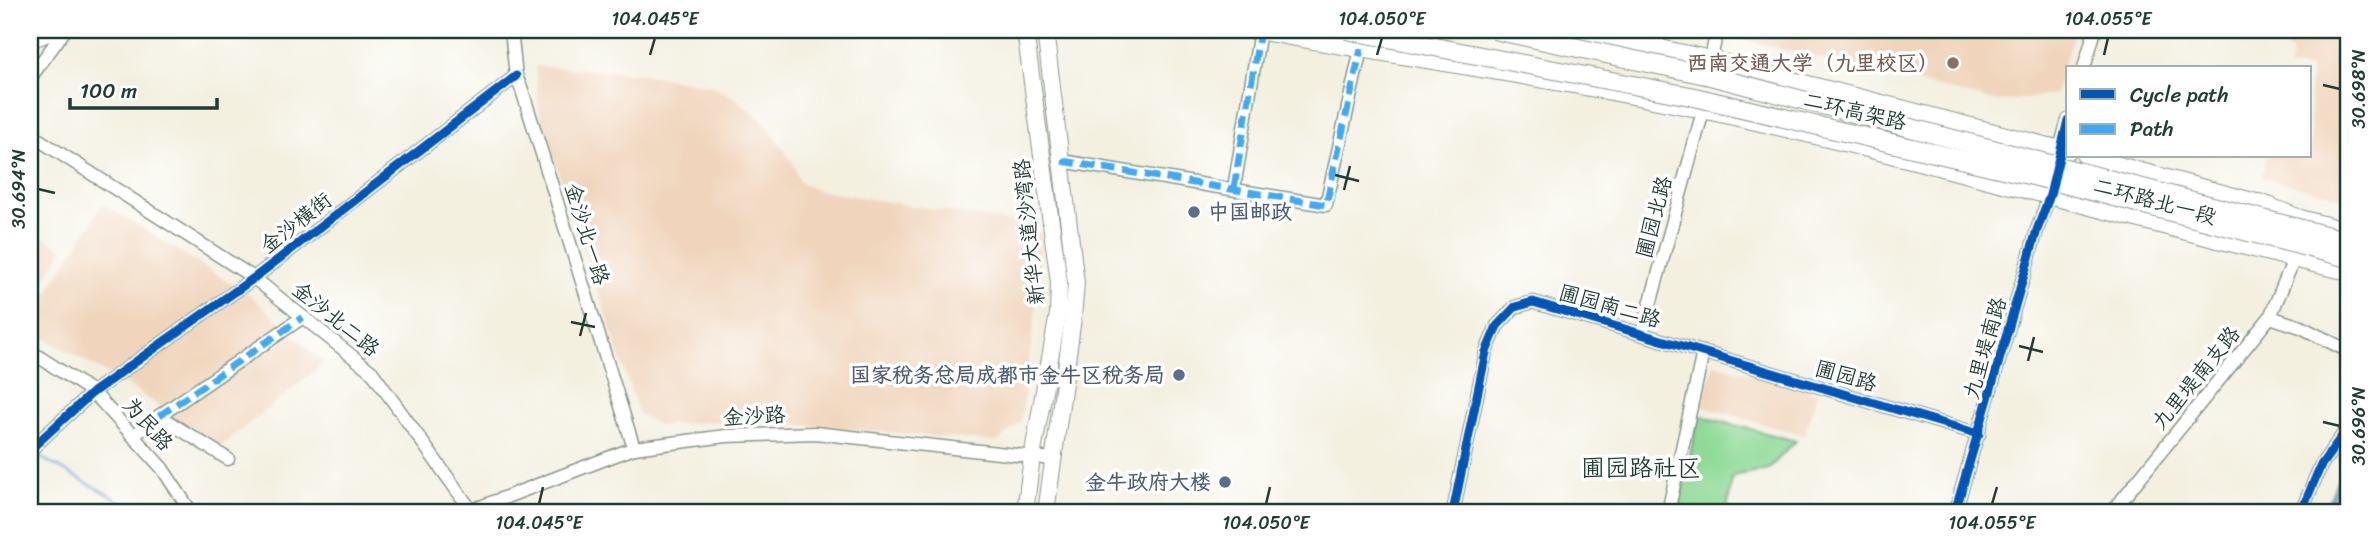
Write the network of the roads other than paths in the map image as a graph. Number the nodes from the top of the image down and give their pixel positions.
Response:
1 (56, 30) edge
2 (65, 30) edge
3 (511, 30) edge
4 (1025, 30) edge
5 (1045, 30) edge
6 (1346, 30) edge
7 (1494, 30) edge
8 (1578, 30) edge
9 (1717, 30) edge
10 (2095, 30) edge
11 (1256, 31) edge
12 (1659, 38) edge
13 (30, 40) edge
14 (1361, 49) junction
15 (1711, 59) junction
16 (2085, 66) edge
17 (516, 76) junction
18 (30, 78) edge
19 (1703, 111) junction
20 (30, 134) edge
21 (2064, 150) edge
22 (2092, 158) edge
23 (1062, 161) junction
24 (1234, 188) junction
25 (2050, 195) junction
26 (2259, 203) joint
27 (2347, 223) edge
28 (2348, 242) edge
29 (2348, 258) edge
30 (2294, 259) junction
31 (2348, 272) edge
32 (254, 278) junction
33 (303, 317) junction
34 (2270, 317) junction
35 (1642, 334) junction
36 (30, 351) edge
37 (2348, 351) edge
38 (1703, 352) junction
39 (93, 392) junction
40 (159, 416) junction
41 (2348, 428) edge
42 (1979, 433) junction
43 (133, 436) junction
44 (634, 448) junction
45 (32, 450) edge
46 (1032, 457) junction
47 (228, 459) dead end
48 (1053, 459) junction
49 (469, 511) edge
50 (191, 512) edge
51 (1025, 512) edge
52 (1046, 512) edge
53 (1453, 512) edge
54 (1668, 512) edge
55 (1955, 512) edge
56 (2112, 512) edge
57 (2301, 512) edge

1 - 13 main road
2 - 18 street
3 - 17 street, 金沙北一路
4 - 46 main road, 新华大道沙湾路
5 - 23 main road, 新华大道沙湾路
6 - 29 highway, 二环高架路, bridge
7 - 28 highway, 二环高架路, bridge
8 - 12 main road
9 - 15 street
10 - 16 street
11 - 14 main road, 二环路北一段
11 - 24 street
12 - 15 main road
14 - 19 main road, 二环路北一段
14 - 24 street
15 - 21 main road
17 - 32 street, 金沙横街
17 - 44 street, 金沙北一路
19 - 25 main road, 二环路北一段
19 - 35 street, 圃园北路
20 - 32 street, 金沙北二路
21 - 25 street, 九里堤南路
22 - 26 main road, 二环路北一段
23 - 24 street
23 - 48 main road, 新华大道沙湾路
25 - 30 main road, 二环路北一段
25 - 42 street, 九里堤南路
26 - 27 highway
30 - 31 main road, 二环路北一段
30 - 34 street, 九里堤南支路
32 - 33 street, 金沙北二路
32 - 39 street, 金沙横街
33 - 40 street
33 - 49 street, 金沙北二路
34 - 37 street
34 - 56 street, 九里堤南支路
35 - 38 street, 圃园南二路
35 - 53 street, 圃园南二路
36 - 39 street, 为民路
38 - 42 street, 圃园路
38 - 54 street
39 - 43 street, 为民路
39 - 45 street, 金沙横街
40 - 43 street
40 - 47 street
41 - 57 street
42 - 55 street, 九里堤南路
43 - 50 street, 为民路
44 - 46 street, 金沙路
44 - 49 street, 金沙路
46 - 48 street, 金沙路
46 - 51 main road, 新华大道沙湾路
48 - 52 main road, 新华大道沙湾路

